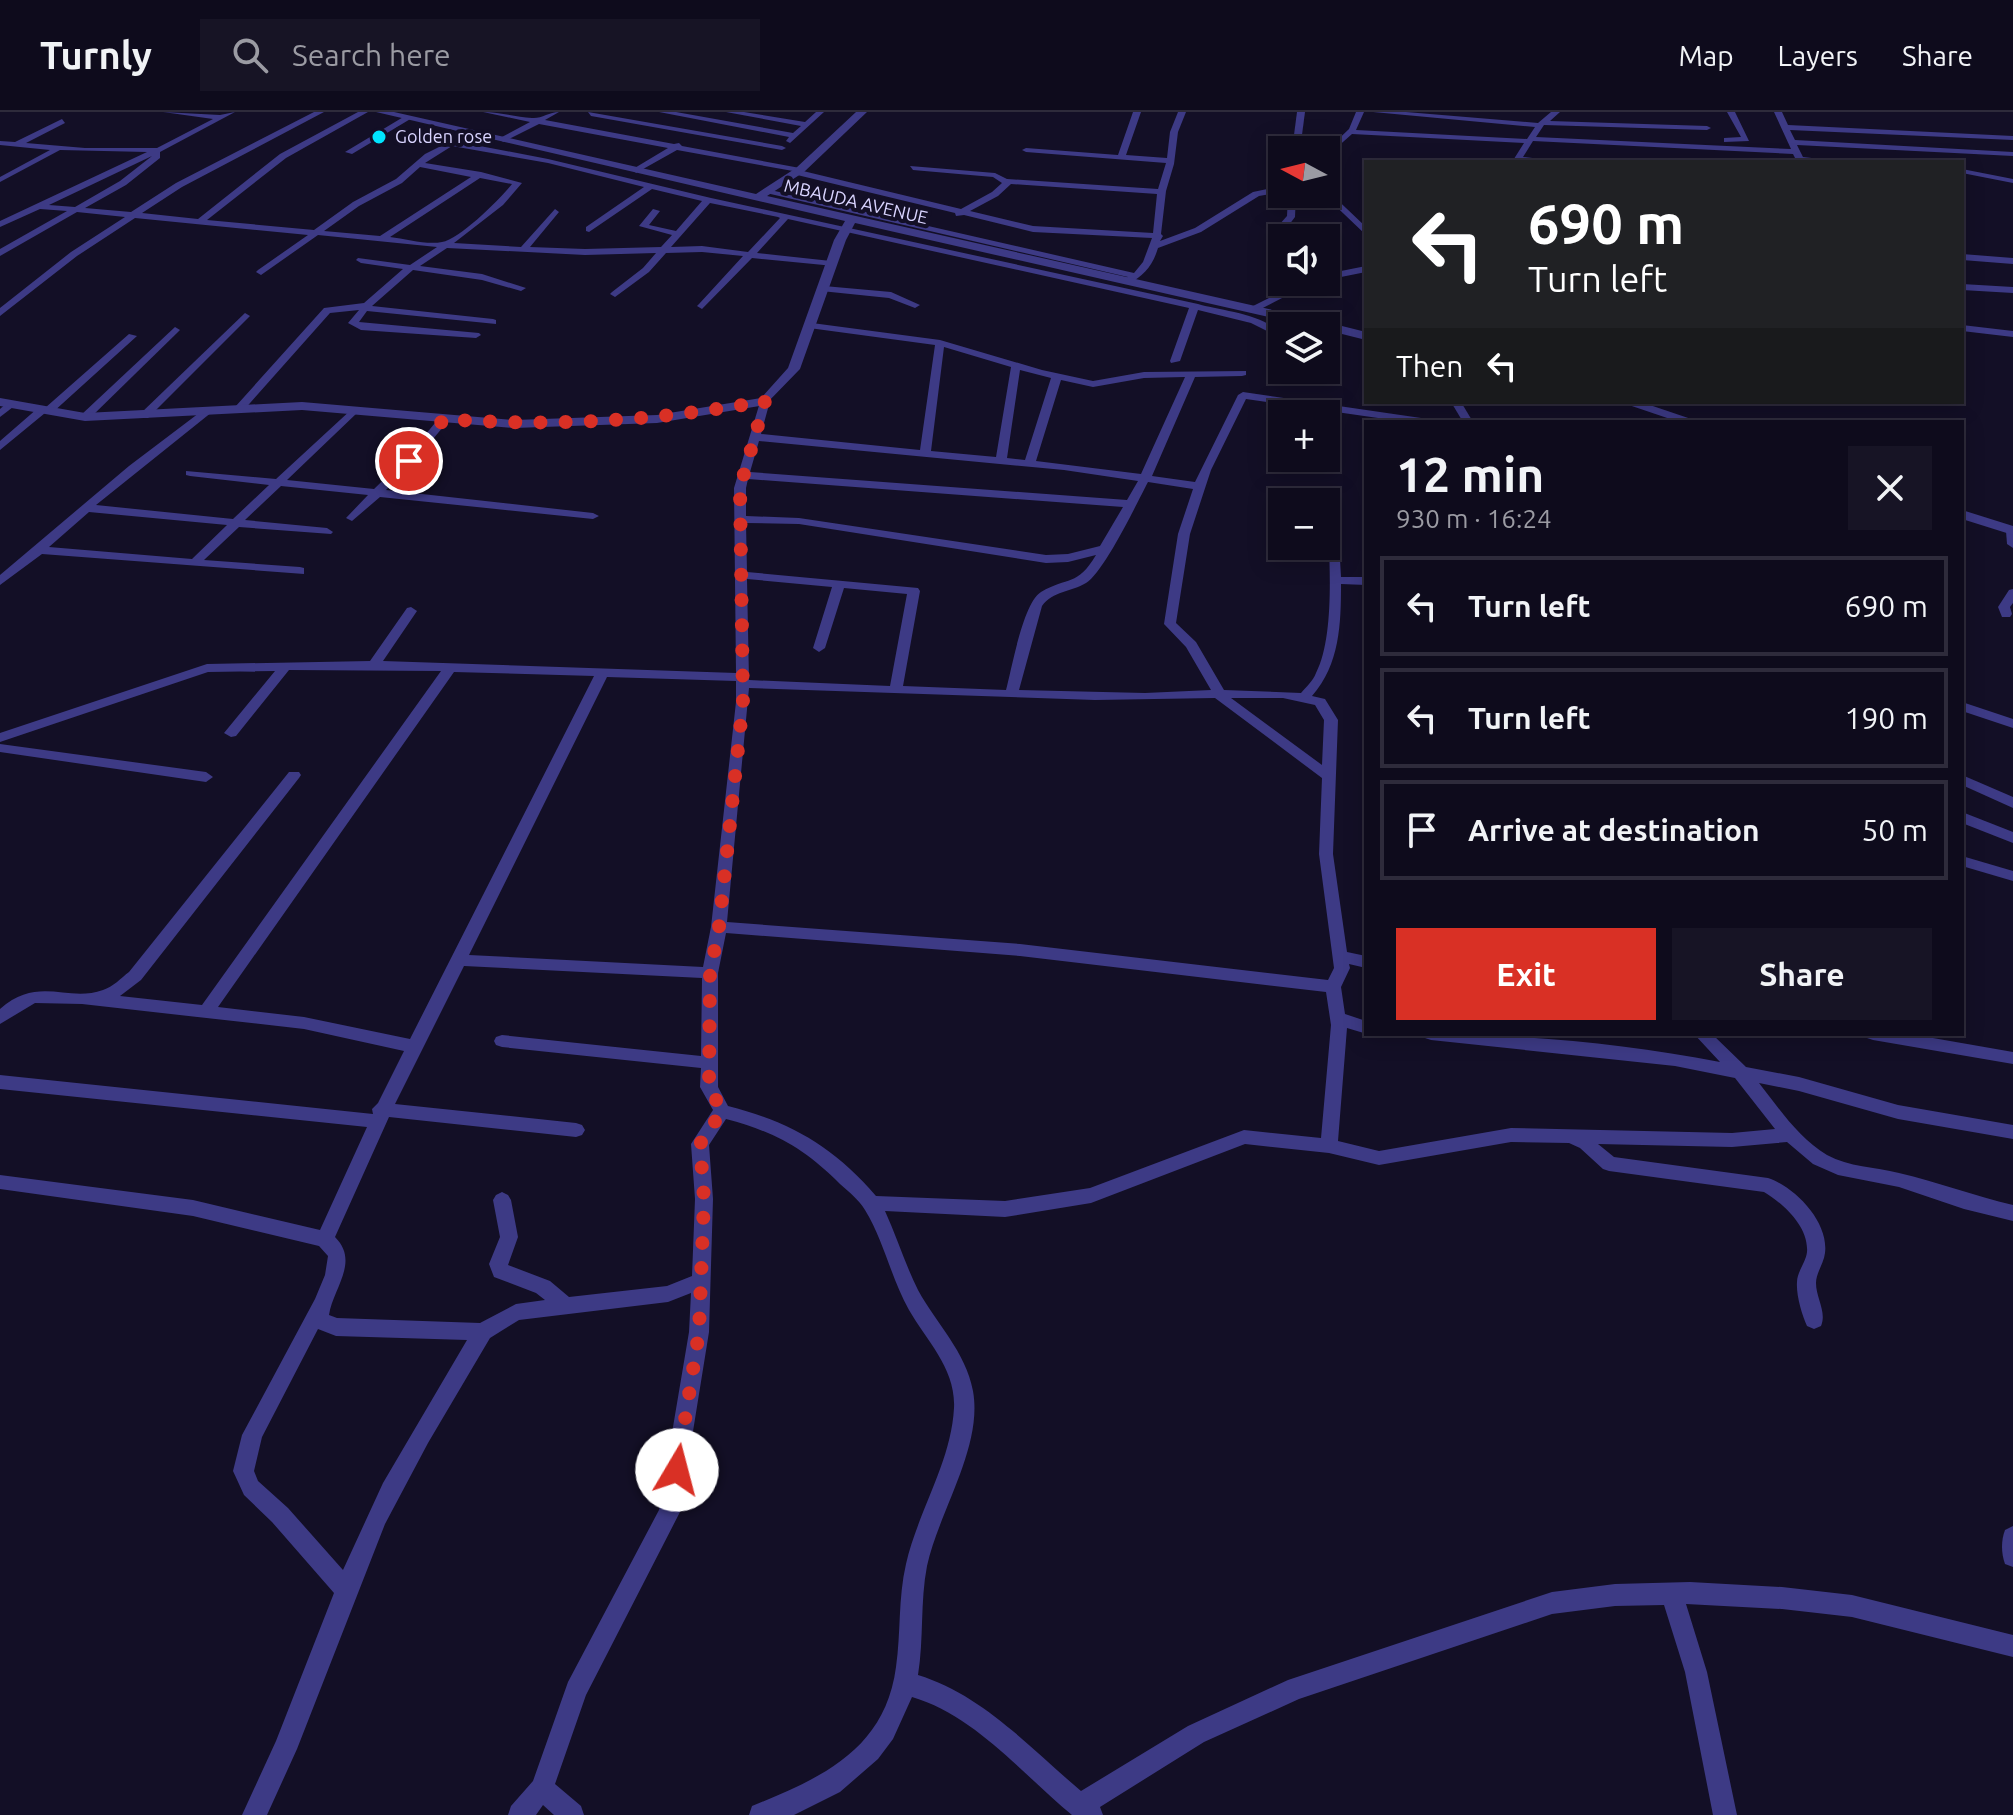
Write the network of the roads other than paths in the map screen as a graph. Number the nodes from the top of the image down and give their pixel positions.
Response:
1 (167, 112) edge
2 (231, 112) edge
3 (320, 112) edge
4 (364, 112) edge
5 (381, 112) edge
6 (487, 112) edge
7 (555, 112) edge
8 (663, 112) edge
9 (734, 112) edge
10 (820, 112) edge
11 (862, 112) edge
12 (1137, 112) edge
13 (1182, 112) edge
14 (1301, 112) edge
15 (1360, 112) edge
16 (1377, 112) edge
17 (1556, 112) edge
18 (1731, 112) edge
19 (1778, 112) edge
20 (594, 113) edge
21 (1426, 114) edge
22 (221, 117) junction
23 (408, 118) junction
24 (62, 121) dead end
25 (537, 121) junction
26 (719, 122) junction
27 (1541, 124) junction
28 (807, 125) junction
29 (569, 127) junction
30 (1785, 127) junction
31 (1707, 128) dead end
32 (1351, 132) junction
33 (472, 133) junction
34 (699, 134) junction
35 (795, 136) junction
36 (1298, 136) edge
37 (1668, 138) dead end
38 (2013, 138) edge
39 (503, 140) junction
40 (1530, 140) junction
41 (1340, 142) edge
42 (1790, 142) junction
43 (0, 143) edge
44 (450, 143) junction
45 (16, 144) junction
46 (678, 146) junction
47 (58, 148) junction
48 (782, 148) junction
49 (156, 150) junction
50 (1026, 150) dead end
51 (349, 152) dead end
52 (2013, 154) edge
53 (1121, 157) junction
54 (1798, 158) edge
55 (1517, 160) edge
56 (1820, 160) edge
57 (1171, 161) junction
58 (759, 163) junction
59 (418, 164) junction
60 (913, 168) dead end
61 (636, 171) junction
62 (798, 171) junction
63 (1964, 171) edge
64 (481, 174) junction
65 (0, 180) edge
66 (1005, 181) junction
67 (1964, 181) edge
68 (2013, 183) edge
69 (652, 185) junction
70 (1162, 192) junction
71 (1268, 192) edge
72 (762, 195) junction
73 (708, 199) junction
74 (37, 206) junction
75 (1340, 206) edge
76 (78, 210) junction
77 (656, 211) dead end
78 (555, 212) dead end
79 (963, 215) junction
80 (132, 216) junction
81 (786, 216) junction
82 (201, 220) junction
83 (0, 224) edge
84 (848, 224) junction
85 (589, 229) dead end
86 (1364, 230) edge
87 (318, 232) junction
88 (948, 232) junction
89 (675, 233) junction
90 (1159, 236) junction
91 (383, 238) junction
92 (446, 245) junction
93 (1156, 246) junction
94 (524, 249) junction
95 (662, 250) junction
96 (0, 253) edge
97 (748, 254) junction
98 (1964, 257) edge
99 (361, 260) dead end
100 (2008, 261) edge
101 (831, 264) junction
102 (409, 269) junction
103 (1364, 269) edge
104 (261, 272) dead end
105 (1340, 274) edge
106 (2013, 277) edge
107 (1132, 278) junction
108 (1964, 287) edge
109 (521, 288) dead end
110 (824, 289) junction
111 (2013, 290) edge
112 (615, 294) dead end
113 (1280, 296) edge
114 (915, 305) dead end
115 (702, 306) dead end
116 (1195, 306) junction
117 (366, 307) junction
118 (1252, 310) junction
119 (0, 313) edge
120 (1268, 314) edge
121 (245, 316) dead end
122 (493, 322) dead end
123 (812, 326) junction
124 (1268, 328) edge
125 (1964, 328) edge
126 (175, 330) dead end
127 (1340, 330) edge
128 (2013, 334) edge
129 (476, 335) dead end
130 (132, 336) dead end
131 (1364, 336) edge
132 (940, 343) junction
133 (1175, 361) dead end
134 (1016, 366) junction
135 (1242, 373) dead end
136 (1057, 377) junction
137 (1190, 377) junction
138 (765, 401) junction
139 (6, 403) edge
140 (1634, 404) edge
141 (239, 409) junction
142 (45, 411) junction
143 (353, 411) junction
144 (207, 412) junction
145 (0, 414) edge
146 (144, 416) junction
147 (85, 417) junction
148 (444, 419) junction
149 (1414, 420) edge
150 (1686, 420) edge
151 (754, 437) junction
152 (0, 447) edge
153 (925, 452) junction
154 (1001, 460) junction
155 (1030, 463) junction
156 (190, 473) dead end
157 (742, 475) junction
158 (1145, 478) junction
159 (282, 482) junction
160 (1199, 486) junction
161 (375, 492) junction
162 (1130, 504) junction
163 (88, 508) junction
164 (1964, 515) edge
165 (593, 516) dead end
166 (352, 518) dead end
167 (741, 519) junction
168 (236, 521) junction
169 (2013, 531) edge
170 (327, 532) dead end
171 (2013, 544) edge
172 (1107, 548) junction
173 (42, 550) junction
174 (1334, 560) edge
175 (195, 562) junction
176 (300, 571) dead end
177 (744, 575) junction
178 (1334, 580) junction
179 (0, 581) edge
180 (1364, 581) edge
181 (839, 585) junction
182 (2013, 593) edge
183 (411, 611) dead end
184 (2006, 614) dead end
185 (819, 648) dead end
186 (744, 654) junction
187 (287, 665) junction
188 (374, 665) junction
189 (451, 667) junction
190 (602, 674) junction
191 (711, 676) junction
192 (743, 681) junction
193 (896, 690) junction
194 (1012, 693) junction
195 (1221, 697) junction
196 (1304, 697) junction
197 (1964, 707) edge
198 (2013, 724) edge
199 (231, 733) dead end
200 (0, 738) edge
201 (0, 748) edge
202 (294, 775) dead end
203 (1328, 776) junction
204 (206, 777) dead end
205 (1964, 781) edge
206 (2013, 803) edge
207 (1964, 818) edge
208 (2013, 838) edge
209 (1964, 862) edge
210 (2013, 876) edge
211 (719, 927) junction
212 (1340, 956) junction
213 (457, 960) junction
214 (1364, 962) edge
215 (710, 973) junction
216 (1333, 987) junction
217 (92, 999) junction
218 (207, 1011) junction
219 (0, 1018) edge
220 (1339, 1018) junction
221 (1364, 1027) edge
222 (1452, 1036) edge
223 (1704, 1036) edge
224 (1895, 1036) edge
225 (502, 1041) dead end
226 (1949, 1041) edge
227 (412, 1046) junction
228 (2013, 1058) edge
229 (710, 1063) junction
230 (1741, 1073) junction
231 (0, 1082) edge
232 (722, 1111) junction
233 (379, 1115) junction
234 (576, 1130) dead end
235 (2013, 1132) edge
236 (1790, 1135) junction
237 (1571, 1136) junction
238 (1329, 1146) junction
239 (0, 1182) edge
240 (502, 1200) dead end
241 (871, 1203) junction
242 (2013, 1213) edge
243 (325, 1239) junction
244 (700, 1281) junction
245 (321, 1304) junction
246 (564, 1305) junction
247 (1814, 1320) dead end
248 (483, 1332) junction
249 (2013, 1537) edge
250 (2013, 1556) edge
251 (348, 1592) junction
252 (1672, 1594) junction
253 (2013, 1646) edge
254 (905, 1683) junction
255 (542, 1788) junction
256 (786, 1811) edge
257 (1086, 1811) edge
258 (254, 1815) edge
259 (520, 1815) edge
260 (572, 1815) edge
261 (761, 1815) edge
262 (1725, 1815) edge

1 - 22 street
2 - 22 street
3 - 80 street
4 - 82 street
5 - 23 street, MBAUDA AVENUE
6 - 25 street
7 - 25 street
8 - 26 street
9 - 26 street
9 - 28 street
10 - 28 street
11 - 62 street
12 - 53 street
13 - 57 street
14 - 36 street
15 - 32 street
16 - 21 street
17 - 27 street
18 - 37 street
19 - 30 street
20 - 29 street
20 - 34 street
21 - 27 street
22 - 49 street
23 - 33 street, MBAUDA AVENUE
23 - 51 street
24 - 45 street
25 - 29 street
25 - 39 street
26 - 34 street
26 - 35 street
27 - 31 street
27 - 40 street
28 - 35 street
29 - 46 street
30 - 38 street
30 - 42 street
32 - 40 street
32 - 41 street
33 - 39 street, MBAUDA AVENUE
33 - 44 street
34 - 46 street
34 - 48 street
35 - 48 street
39 - 61 street, MBAUDA AVENUE
40 - 54 street
40 - 55 street
42 - 52 street
42 - 54 street
43 - 45 street
44 - 59 street
44 - 69 street
45 - 47 street
46 - 58 street
46 - 61 street
47 - 49 street
47 - 65 street
48 - 58 street
49 - 74 street
49 - 76 street
50 - 53 street
53 - 57 street
54 - 56 street
57 - 70 street
58 - 62 street
59 - 64 street
59 - 87 street
60 - 66 street
61 - 72 street, MBAUDA AVENUE
62 - 72 street
62 - 79 street
63 - 68 street
64 - 91 street
64 - 92 street
66 - 70 street
66 - 79 street
67 - 68 street
69 - 73 street
69 - 85 street
70 - 90 street
71 - 93 street
72 - 84 street, MBAUDA AVENUE
72 - 88 street
73 - 81 street
73 - 89 street
74 - 76 street
74 - 83 street
75 - 86 street
76 - 80 street
76 - 96 street
77 - 89 street
78 - 94 street
79 - 88 street
79 - 90 street
80 - 82 street
80 - 119 street
81 - 84 street
81 - 97 street
82 - 87 street
84 - 101 street
84 - 107 street, MBAUDA AVENUE
84 - 116 street
87 - 91 street
87 - 104 street
88 - 107 street
89 - 95 street
90 - 93 street
91 - 92 street
92 - 94 street
92 - 102 street
93 - 107 street
94 - 95 street
95 - 97 street
95 - 112 street
97 - 101 street
97 - 115 street
98 - 100 street
99 - 102 street
100 - 106 street
101 - 110 street
102 - 109 street
102 - 117 street
103 - 105 street
107 - 118 street, MBAUDA AVENUE
108 - 111 street
110 - 114 street
110 - 123 street
113 - 118 street
116 - 124 street
116 - 133 street
117 - 122 street
117 - 129 street
117 - 141 street
118 - 120 street, MBAUDA AVENUE
121 - 146 street
123 - 132 street
123 - 138 street
125 - 128 street
126 - 147 street
127 - 131 street, MBAUDA AVENUE
130 - 142 street
132 - 134 street
132 - 153 street
134 - 136 street
134 - 154 street
135 - 137 street
136 - 137 street
136 - 155 street
137 - 158 street
138 - 148 street
138 - 151 street
139 - 142 street
139 - 145 street
140 - 150 street
141 - 143 street
141 - 144 street
142 - 147 street
142 - 152 street
143 - 148 street
143 - 159 street
144 - 146 street
144 - 163 street
146 - 147 street
148 - 161 street
149 - 160 street
151 - 153 street
151 - 157 street
153 - 154 street
154 - 155 street
155 - 158 street
156 - 159 street
157 - 162 street
157 - 167 street
158 - 160 street
158 - 162 street
159 - 161 street
159 - 168 street
160 - 195 street
161 - 165 street
161 - 166 street
162 - 172 street
163 - 168 street
163 - 173 street
164 - 169 street
167 - 172 street
167 - 177 street
168 - 170 street
168 - 175 street
169 - 171 street
172 - 194 street
173 - 175 street
173 - 179 street
174 - 178 street
175 - 176 street
177 - 181 street
177 - 186 street
178 - 180 street
178 - 196 street
181 - 185 street
181 - 193 street
182 - 184 street
183 - 188 street
186 - 191 street
186 - 192 street
187 - 188 street
187 - 199 street
187 - 200 street
188 - 189 street
189 - 190 street
189 - 218 street
190 - 191 street
190 - 213 street
191 - 192 street
192 - 193 street
192 - 211 street
193 - 194 street
194 - 195 street
195 - 196 street
195 - 203 street
196 - 203 street
197 - 198 street
201 - 204 street
202 - 217 street
203 - 212 street
205 - 206 street
207 - 208 street
209 - 210 street
211 - 215 street
211 - 216 street
212 - 214 street
212 - 216 street
213 - 215 street
213 - 227 street
215 - 229 street
216 - 220 street
217 - 218 street
217 - 219 street
218 - 227 street
220 - 221 street
220 - 238 street
222 - 230 street
223 - 230 street
224 - 226 street
225 - 229 street
226 - 228 street
227 - 233 street
229 - 232 street
230 - 235 street
230 - 236 street
231 - 233 street
232 - 241 street
232 - 244 street
233 - 234 street
233 - 243 street
236 - 237 street
236 - 242 street
237 - 238 street
237 - 247 street
238 - 241 street
239 - 243 street
240 - 246 street
241 - 254 street
243 - 245 street
244 - 246 street
244 - 255 street
245 - 248 street
245 - 251 street
246 - 248 street
248 - 251 street
249 - 250 street
251 - 258 street
252 - 253 street
252 - 257 street
252 - 262 street
254 - 256 street
254 - 257 street
255 - 259 street
255 - 260 street
256 - 261 street

